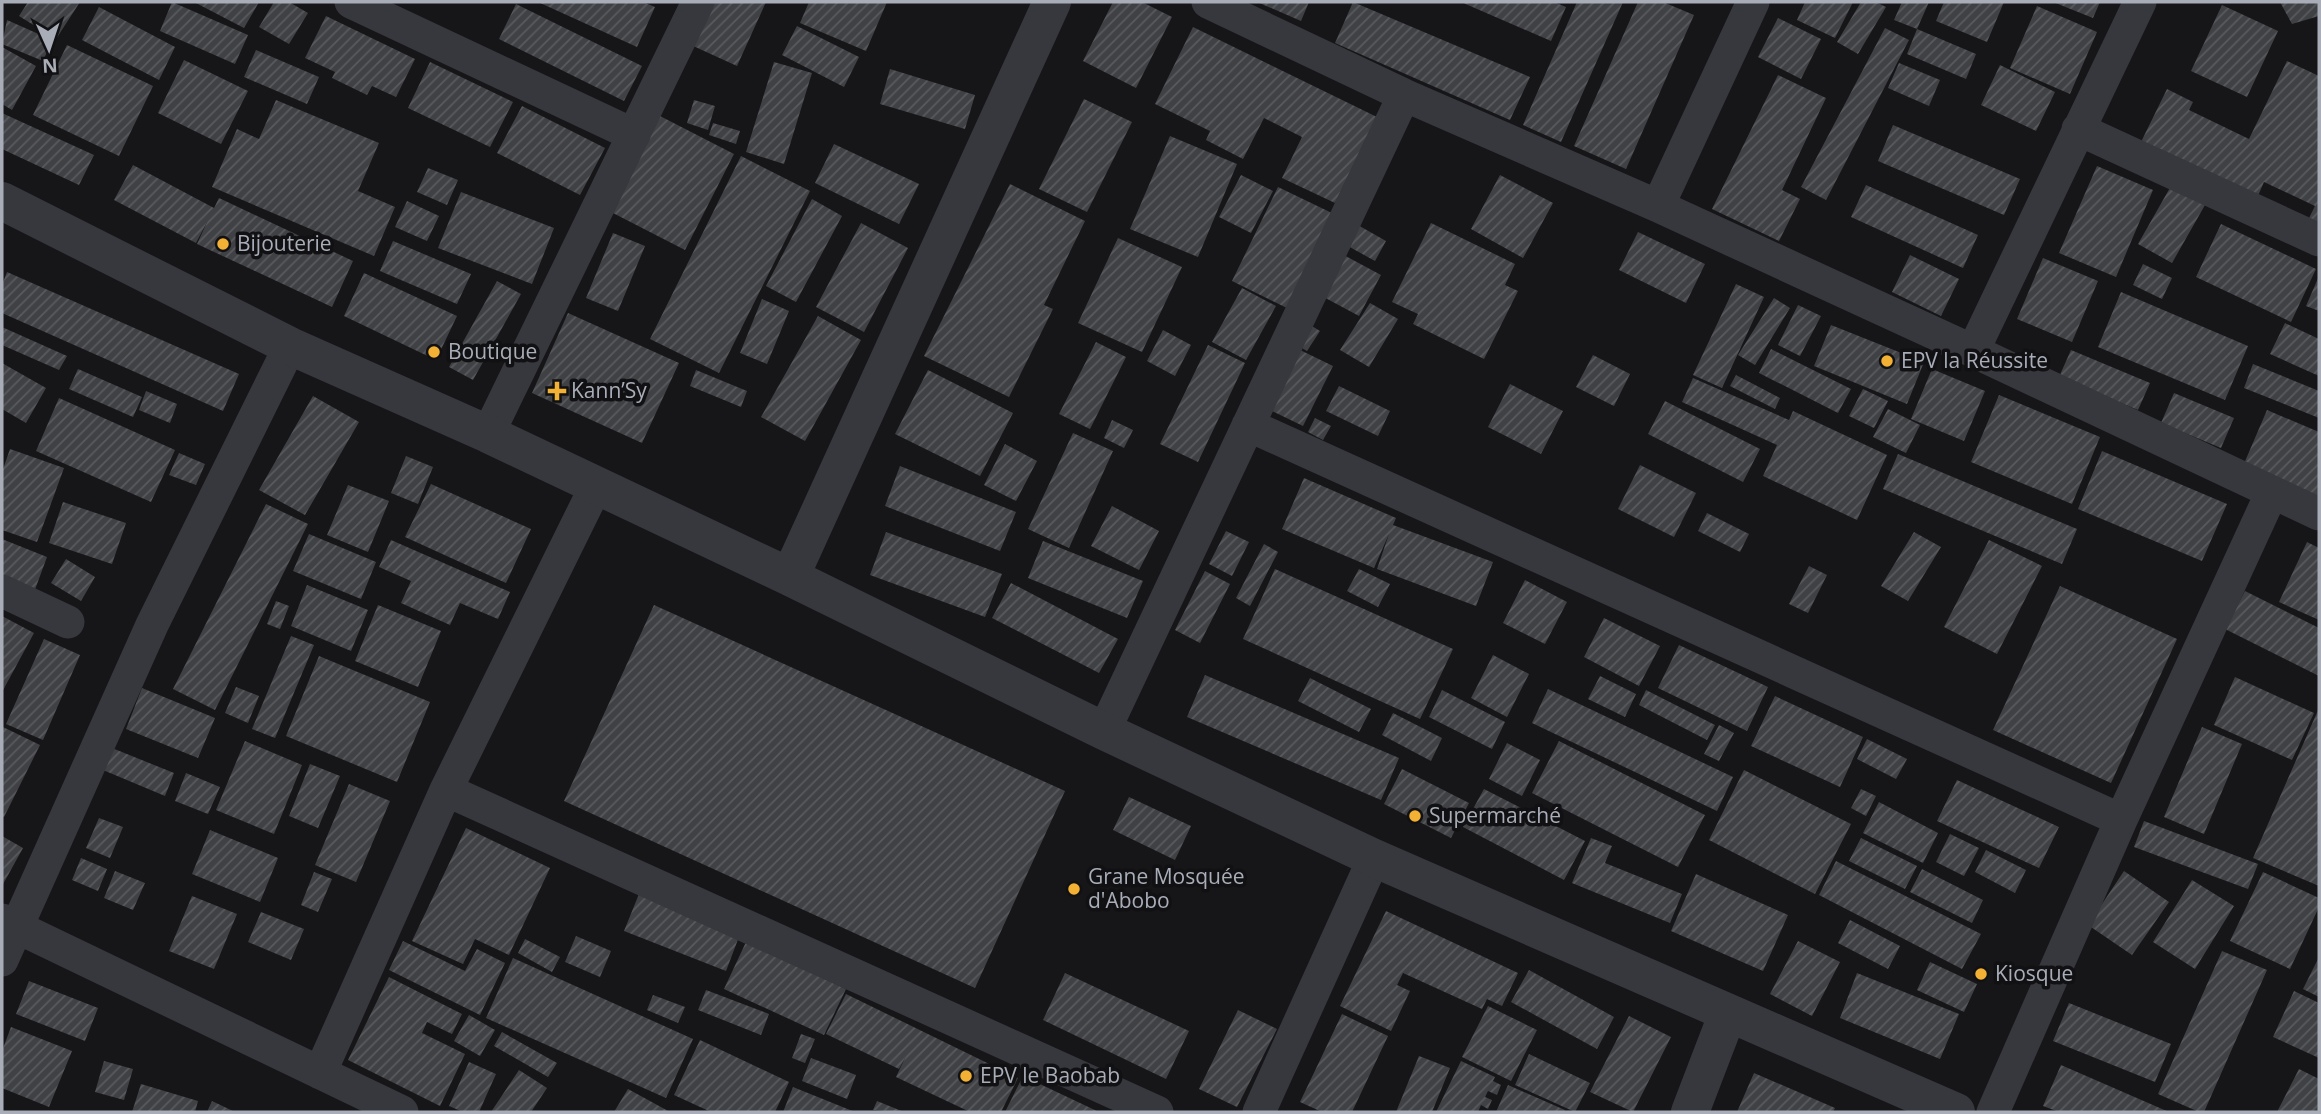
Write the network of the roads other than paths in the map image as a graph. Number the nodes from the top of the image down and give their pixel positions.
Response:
1 (351, 2) edge
2 (698, 2) edge
3 (1052, 2) edge
4 (1208, 2) edge
5 (1753, 2) edge
6 (2140, 2) edge
7 (1404, 95) junction
8 (2078, 129) junction
9 (634, 135) junction
10 (2, 201) edge
11 (1658, 206) junction
12 (2319, 240) edge
13 (290, 346) junction
14 (1973, 351) junction
15 (1248, 425) junction
16 (488, 435) junction
17 (596, 486) junction
18 (2272, 492) junction
19 (2319, 514) edge
20 (790, 577) junction
21 (2, 591) edge
22 (68, 622) dead end
23 (1104, 732) junction
24 (446, 790) junction
25 (2121, 820) junction
26 (1374, 858) junction
27 (9, 924) edge
28 (2, 960) edge
29 (1728, 1013) junction
30 (320, 1073) junction
31 (1947, 1110) edge
32 (401, 1112) edge
33 (1157, 1112) edge
34 (1259, 1112) edge
35 (1690, 1112) edge
36 (1993, 1112) edge

1 - 9 street
2 - 9 street
3 - 20 street
4 - 7 street
5 - 11 street
6 - 8 street
7 - 11 street
7 - 15 street
8 - 12 street
8 - 14 street
9 - 16 street
10 - 13 street
11 - 14 street
13 - 16 street
13 - 27 street
14 - 18 street
15 - 23 street
15 - 25 street
16 - 17 street
17 - 20 street
17 - 24 street
18 - 19 street
18 - 25 street
20 - 23 street
21 - 22 street
23 - 26 street
24 - 30 street
24 - 33 street
25 - 36 street
26 - 29 street
26 - 34 street
27 - 28 street
27 - 30 street
29 - 31 street
29 - 35 street
30 - 32 street

